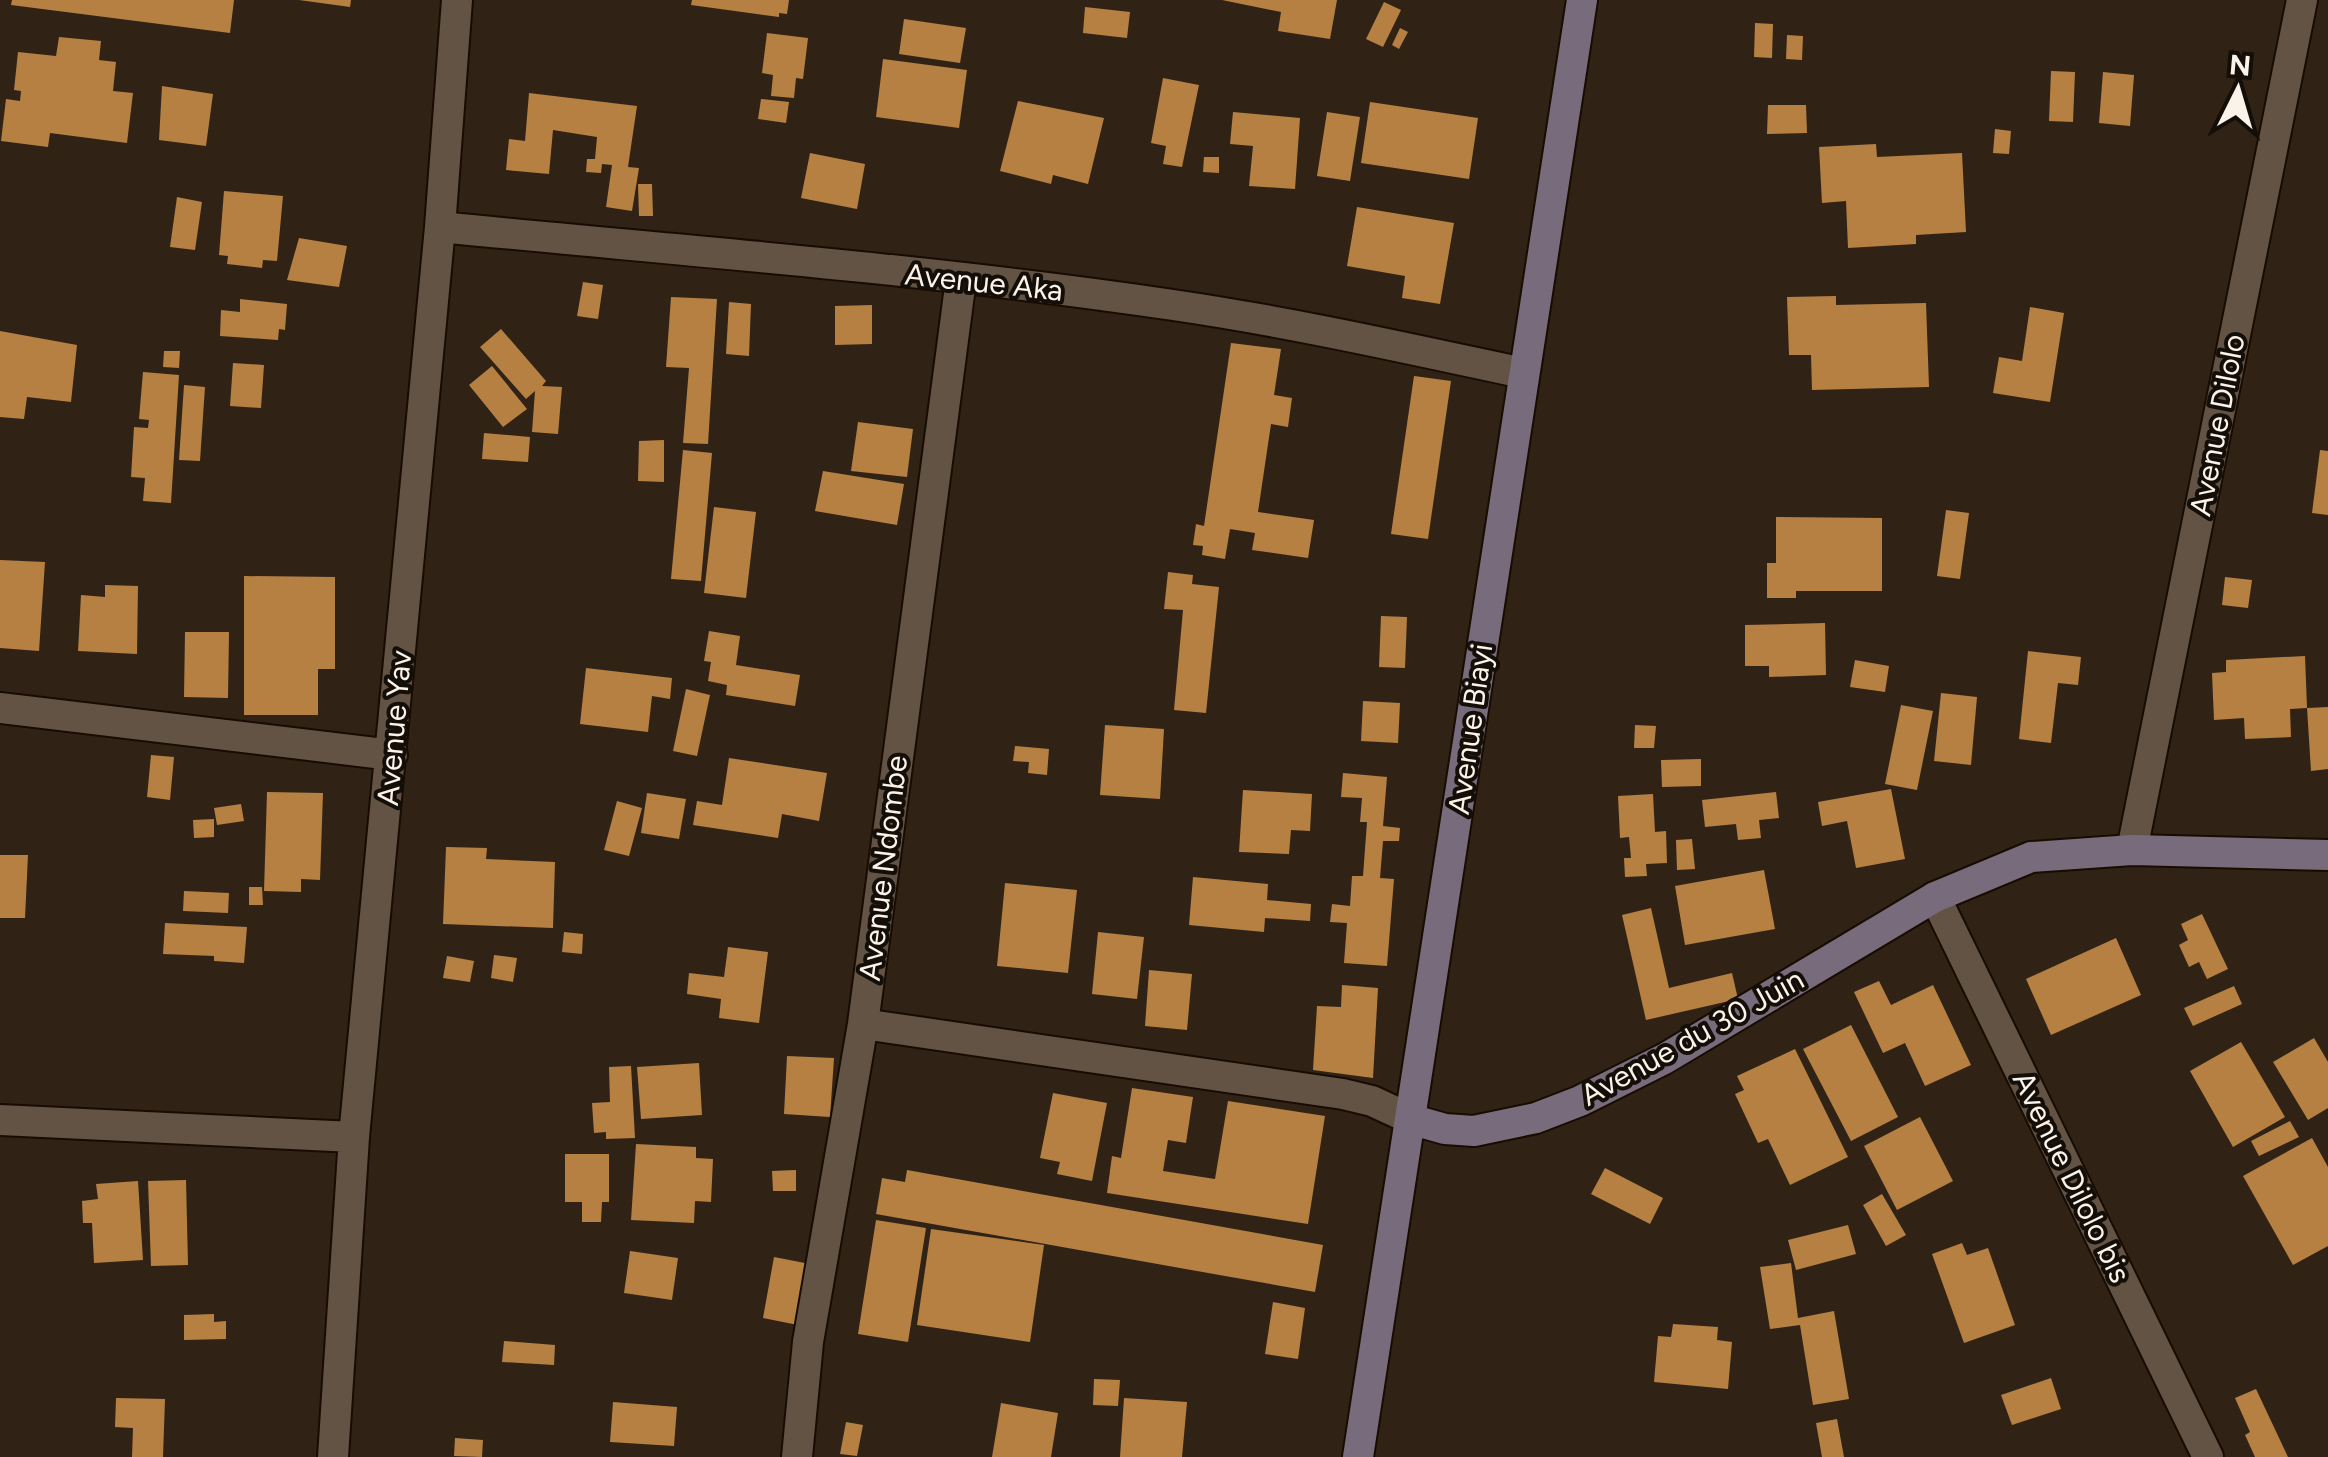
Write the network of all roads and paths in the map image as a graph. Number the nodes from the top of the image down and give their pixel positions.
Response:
1 (457, 0) edge
2 (1582, 0) edge
3 (2302, 0) edge
4 (440, 227) junction
5 (961, 278) junction
6 (1522, 373) junction
7 (0, 708) edge
8 (392, 754) junction
9 (2132, 850) junction
10 (2328, 855) edge
11 (1935, 897) junction
12 (862, 1024) junction
13 (0, 1120) edge
14 (1413, 1120) junction
15 (354, 1136) junction
16 (332, 1457) edge
17 (797, 1457) edge
18 (1358, 1457) edge
19 (2208, 1457) edge

1 - 4 street, Avenue Yav
2 - 6 street, Avenue Biayi
3 - 9 street, Avenue Dilolo
4 - 5 street, Avenue Aka
4 - 8 street, Avenue Yav
5 - 6 street, Avenue Aka
5 - 12 street, Avenue Ndombe
6 - 14 street, Avenue Biayi
7 - 8 street
8 - 15 street, Avenue Yav
9 - 10 street, Avenue du 30 Juin
9 - 11 street, Avenue du 30 Juin
11 - 14 street, Avenue du 30 Juin
11 - 19 street, Avenue Dilolo bis
12 - 14 street, Avenue du 30 Juin
12 - 17 street, Avenue Ndombe
13 - 15 street
14 - 18 street, Avenue Biayi
15 - 16 street, Avenue Yav

